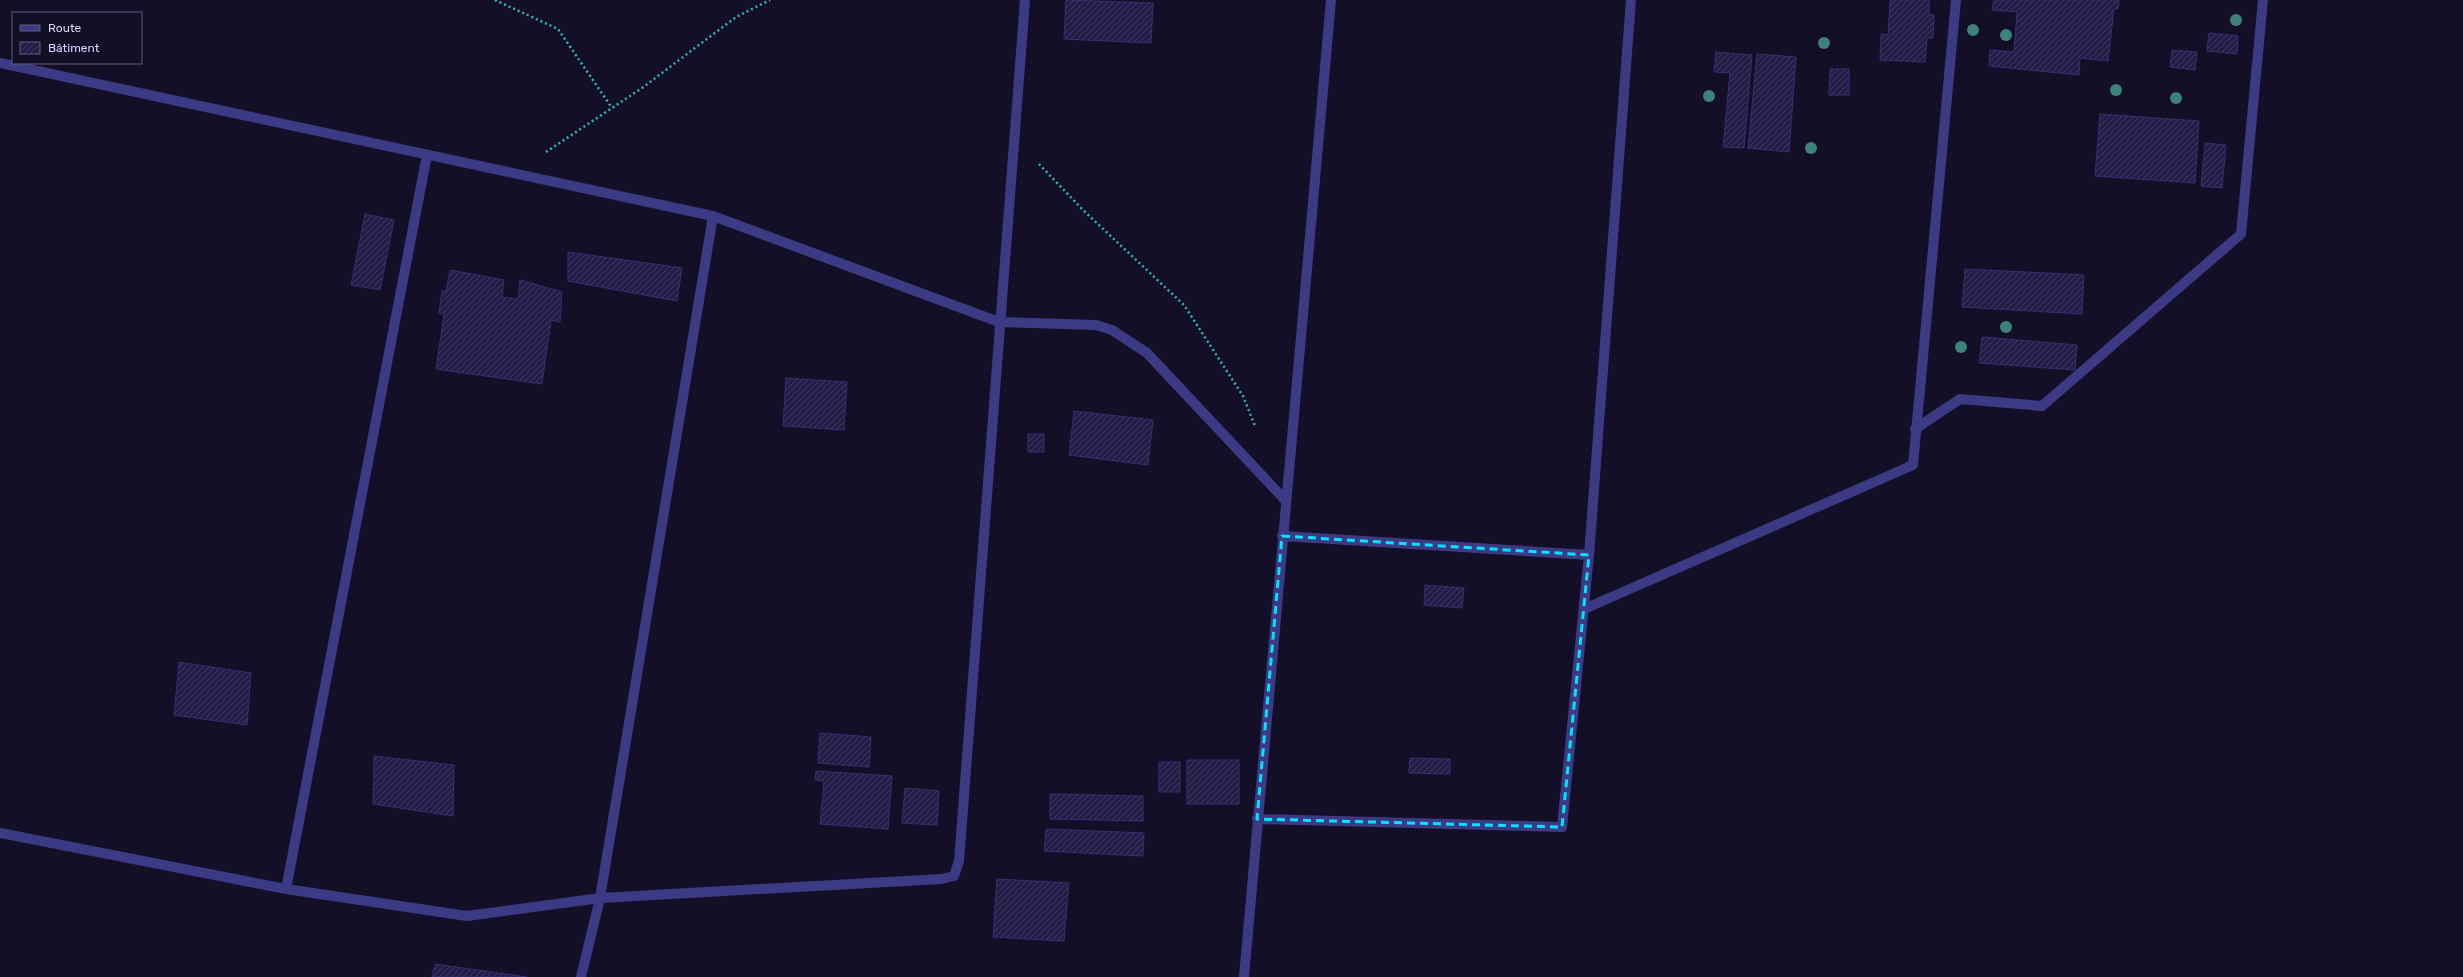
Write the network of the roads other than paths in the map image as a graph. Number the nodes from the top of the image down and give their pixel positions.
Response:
1 (1025, 0) edge
2 (1331, 0) edge
3 (1631, 0) edge
4 (1956, 0) edge
5 (2262, 0) edge
6 (0, 64) edge
7 (427, 155) junction
8 (713, 216) junction
9 (999, 322) junction
10 (1915, 429) junction
11 (1286, 501) junction
12 (1282, 536) junction
13 (1589, 555) junction
14 (1584, 609) junction
15 (1257, 819) junction
16 (0, 832) edge
17 (286, 889) junction
18 (600, 898) junction
19 (581, 977) edge
20 (1244, 977) edge

1 - 9 street
2 - 11 street
3 - 13 street
4 - 10 street
5 - 10 street
6 - 7 street
7 - 8 street
7 - 17 street
8 - 9 street
8 - 18 street
9 - 11 street
9 - 18 street
10 - 14 street
11 - 12 street
12 - 13 street
12 - 15 street
13 - 14 street
14 - 15 street
15 - 20 street
16 - 17 street
17 - 18 street
18 - 19 street

